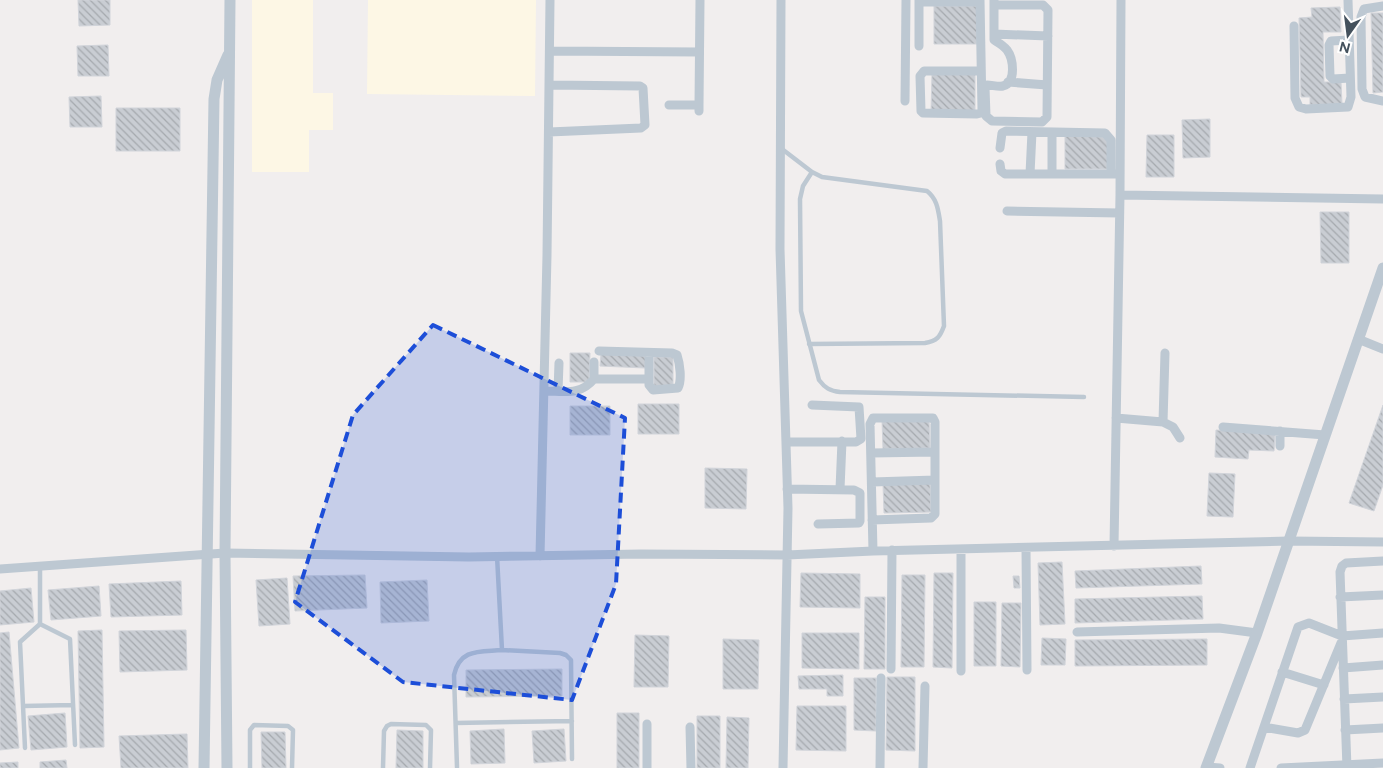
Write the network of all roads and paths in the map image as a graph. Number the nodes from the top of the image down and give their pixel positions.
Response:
1 (550, 0) edge
2 (700, 0) edge
3 (781, 0) edge
4 (906, 0) edge
5 (1121, 0) edge
6 (1348, 0) edge
7 (918, 1) edge
8 (980, 1) edge
9 (994, 2) edge
10 (229, 3) edge
11 (1383, 6) edge
12 (1294, 26) dead end
13 (994, 34) junction
14 (1048, 36) junction
15 (1349, 40) junction
16 (919, 46) dead end
17 (550, 51) junction
18 (230, 52) junction
19 (699, 52) junction
20 (980, 71) junction
21 (1350, 78) junction
22 (1008, 82) junction
23 (550, 85) junction
24 (1047, 85) junction
25 (905, 101) dead end
26 (1383, 101) edge
27 (669, 105) dead end
28 (549, 132) junction
29 (1032, 132) junction
30 (1052, 133) junction
31 (1000, 148) dead end
32 (781, 149) junction
33 (1000, 164) dead end
34 (812, 172) junction
35 (1030, 174) junction
36 (1052, 174) junction
37 (1115, 174) junction
38 (1120, 195) junction
39 (1383, 198) edge
40 (1007, 211) dead end
41 (1119, 213) junction
42 (1383, 268) edge
43 (1358, 339) junction
44 (809, 344) junction
45 (1383, 349) edge
46 (599, 351) dead end
47 (649, 353) junction
48 (1165, 353) dead end
49 (594, 362) dead end
50 (560, 363) dead end
51 (594, 378) junction
52 (649, 379) junction
53 (544, 391) junction
54 (558, 391) junction
55 (1084, 397) dead end
56 (812, 405) dead end
57 (1116, 418) junction
58 (1163, 422) junction
59 (1223, 427) dead end
60 (1280, 432) junction
61 (1325, 435) junction
62 (1180, 438) dead end
63 (842, 441) junction
64 (786, 442) junction
65 (1280, 446) dead end
66 (935, 452) junction
67 (871, 453) junction
68 (935, 480) junction
69 (872, 482) junction
70 (787, 488) junction
71 (840, 489) junction
72 (872, 520) junction
73 (818, 524) dead end
74 (1289, 541) junction
75 (1383, 542) edge
76 (1114, 546) junction
77 (1026, 548) junction
78 (962, 549) junction
79 (873, 550) junction
80 (892, 550) junction
81 (226, 553) junction
82 (207, 554) junction
83 (787, 554) junction
84 (497, 556) junction
85 (540, 556) junction
86 (1383, 561) edge
87 (40, 566) junction
88 (0, 569) edge
89 (1383, 595) edge
90 (1340, 597) junction
91 (40, 624) junction
92 (1077, 632) dead end
93 (1257, 633) junction
94 (1383, 633) edge
95 (1342, 638) junction
96 (502, 650) junction
97 (1383, 665) edge
98 (1343, 668) junction
99 (891, 669) dead end
100 (1027, 670) dead end
101 (962, 671) dead end
102 (1282, 672) junction
103 (881, 678) dead end
104 (1324, 685) junction
105 (925, 686) dead end
106 (1383, 697) edge
107 (1344, 699) junction
108 (73, 705) junction
109 (23, 706) junction
110 (572, 721) junction
111 (456, 723) junction
112 (647, 724) dead end
113 (690, 727) dead end
114 (1264, 727) junction
115 (1383, 728) edge
116 (1345, 730) junction
117 (75, 745) dead end
118 (25, 748) dead end
119 (572, 759) dead end
120 (1383, 763) edge
121 (1346, 766) edge
122 (457, 767) edge
123 (204, 768) edge
124 (227, 768) edge
125 (250, 768) edge
126 (292, 768) edge
127 (383, 768) edge
128 (430, 768) edge
129 (647, 768) edge
130 (691, 768) edge
131 (784, 768) edge
132 (880, 768) edge
133 (924, 768) edge
134 (1207, 768) edge
135 (1220, 768) edge
136 (1250, 768) edge
137 (1281, 768) edge
138 (1290, 768) edge

1 - 17 street
2 - 19 street
3 - 32 street
4 - 25 street
5 - 37 street
6 - 15 street
7 - 8 street
7 - 16 street
8 - 20 street
9 - 13 street
9 - 14 street
10 - 18 street
11 - 26 street
12 - 21 street
13 - 14 street
13 - 22 street
14 - 24 street
15 - 21 street
15 - 21 street
17 - 19 street
17 - 23 street
18 - 81 street
18 - 82 street
19 - 27 street
20 - 20 street
22 - 24 street
22 - 24 street
23 - 28 street
23 - 28 street
28 - 53 street
29 - 30 street
29 - 31 street
29 - 35 street
30 - 36 street
30 - 37 street
32 - 34 lane
32 - 64 street
33 - 35 street
34 - 44 lane
34 - 44 lane
35 - 36 street
36 - 37 street
37 - 38 street
38 - 39 street
38 - 41 street
40 - 41 street
41 - 57 street
42 - 43 street
43 - 45 street
43 - 61 street
44 - 55 lane
46 - 47 street
47 - 52 street
47 - 52 street
48 - 58 street
49 - 51 street
50 - 54 street
51 - 52 street
51 - 54 street
53 - 54 street
53 - 85 street
56 - 63 street
57 - 58 street
57 - 76 street
58 - 62 street
59 - 60 street
60 - 61 street
60 - 65 street
61 - 74 street
63 - 64 street
63 - 71 street
64 - 70 street
66 - 67 street
66 - 67 street
66 - 68 street
67 - 69 street
68 - 69 street
68 - 72 street
69 - 72 street
70 - 71 street
70 - 83 street
71 - 73 street
72 - 79 street
74 - 75 street
74 - 76 street
74 - 93 street
76 - 77 street
77 - 78 street
77 - 100 street
78 - 80 street
78 - 101 street
79 - 80 street
79 - 83 street
80 - 99 street
81 - 82 street
81 - 84 street
81 - 124 street
82 - 87 street
82 - 123 street
83 - 85 street
83 - 131 street
84 - 85 street
84 - 96 lane
86 - 90 street
87 - 88 street
87 - 91 lane
89 - 90 street
90 - 95 street
91 - 108 lane
91 - 109 lane
92 - 93 street
93 - 134 street
94 - 95 street
95 - 98 street
95 - 102 street
95 - 104 street
96 - 110 lane
96 - 111 lane
97 - 98 street
98 - 107 street
102 - 104 street
102 - 114 street
103 - 132 street
104 - 114 street
105 - 133 street
106 - 107 street
107 - 116 street
108 - 109 lane
108 - 117 lane
109 - 118 lane
110 - 111 lane
110 - 119 lane
111 - 122 lane
112 - 129 street
113 - 130 street
114 - 136 street
115 - 116 street
116 - 121 street
120 - 121 street
121 - 138 street
125 - 126 lane
127 - 128 lane
134 - 135 street
137 - 138 street

